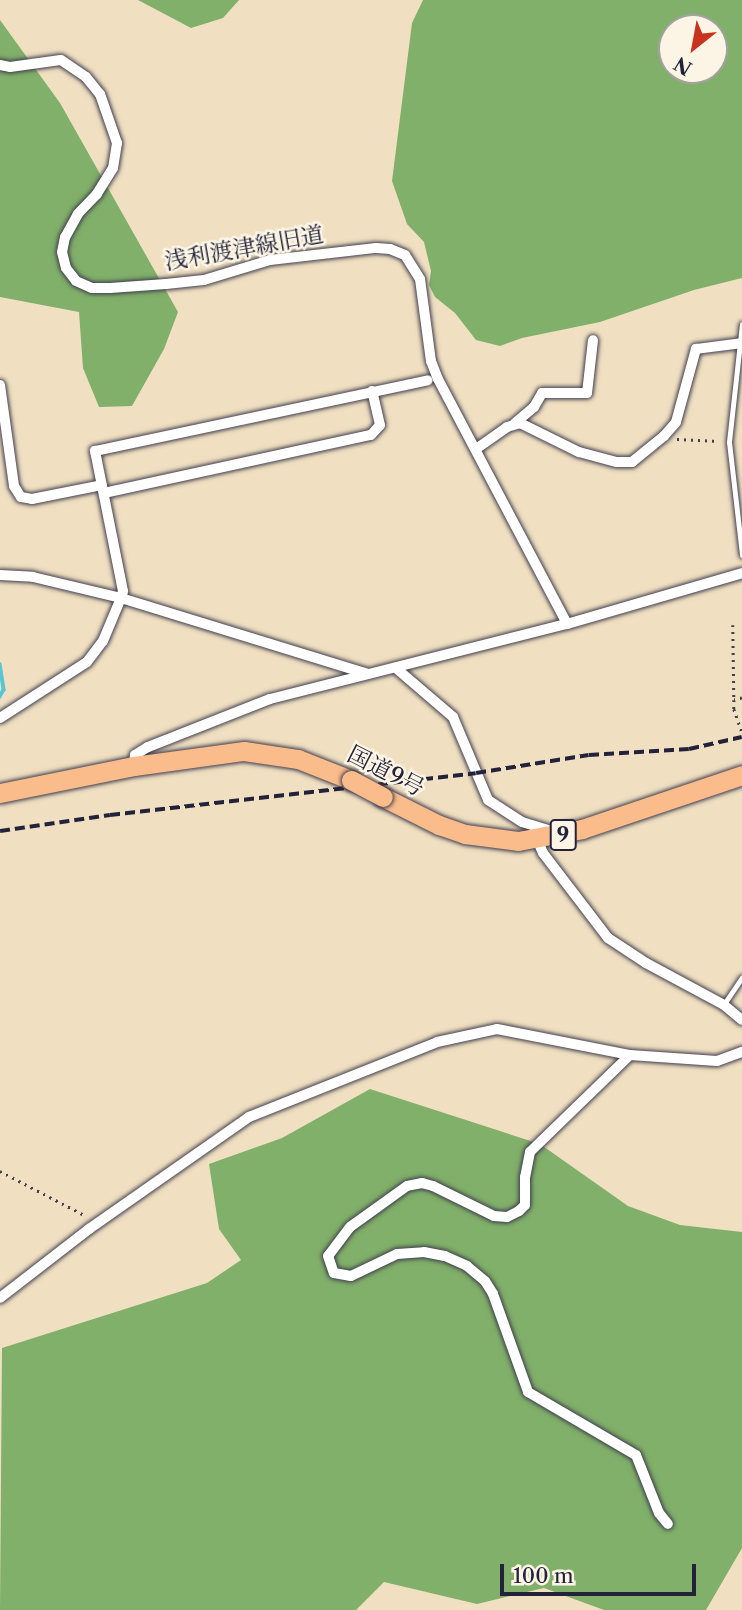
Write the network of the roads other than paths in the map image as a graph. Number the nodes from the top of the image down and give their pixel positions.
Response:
1 (0, 65) edge
2 (742, 324) edge
3 (593, 340) dead end
4 (741, 343) edge
5 (428, 380) dead end
6 (0, 385) edge
7 (372, 391) junction
8 (515, 423) junction
9 (476, 449) junction
10 (103, 489) junction
11 (742, 555) edge
12 (742, 573) edge
13 (0, 575) edge
14 (121, 598) junction
15 (567, 624) junction
16 (397, 669) junction
17 (369, 675) junction
18 (0, 718) edge
19 (134, 766) junction
20 (742, 775) edge
21 (0, 793) edge
22 (563, 834) junction
23 (537, 839) junction
24 (742, 977) edge
25 (723, 1005) junction
26 (742, 1020) edge
27 (742, 1052) edge
28 (630, 1055) junction
29 (0, 1298) edge
30 (668, 1524) dead end

1 - 9 street, 浅利渡津線旧道
2 - 4 lane
3 - 8 street
4 - 8 street
4 - 11 lane
5 - 7 street
6 - 10 street
7 - 10 street
7 - 10 street
8 - 9 street
9 - 15 street, 浅利渡津線旧道
10 - 14 street
12 - 15 street
13 - 14 street
14 - 17 street
14 - 18 street
15 - 16 street
16 - 17 street
16 - 22 street
17 - 19 street
19 - 21 highway, 国道9号 / 9
19 - 23 highway, 国道9号 / 9, bridge
20 - 22 highway, 国道9号 / 9
22 - 23 highway, 国道9号 / 9
23 - 25 street
24 - 25 lane
25 - 26 street
27 - 28 street
28 - 29 street
28 - 30 street

